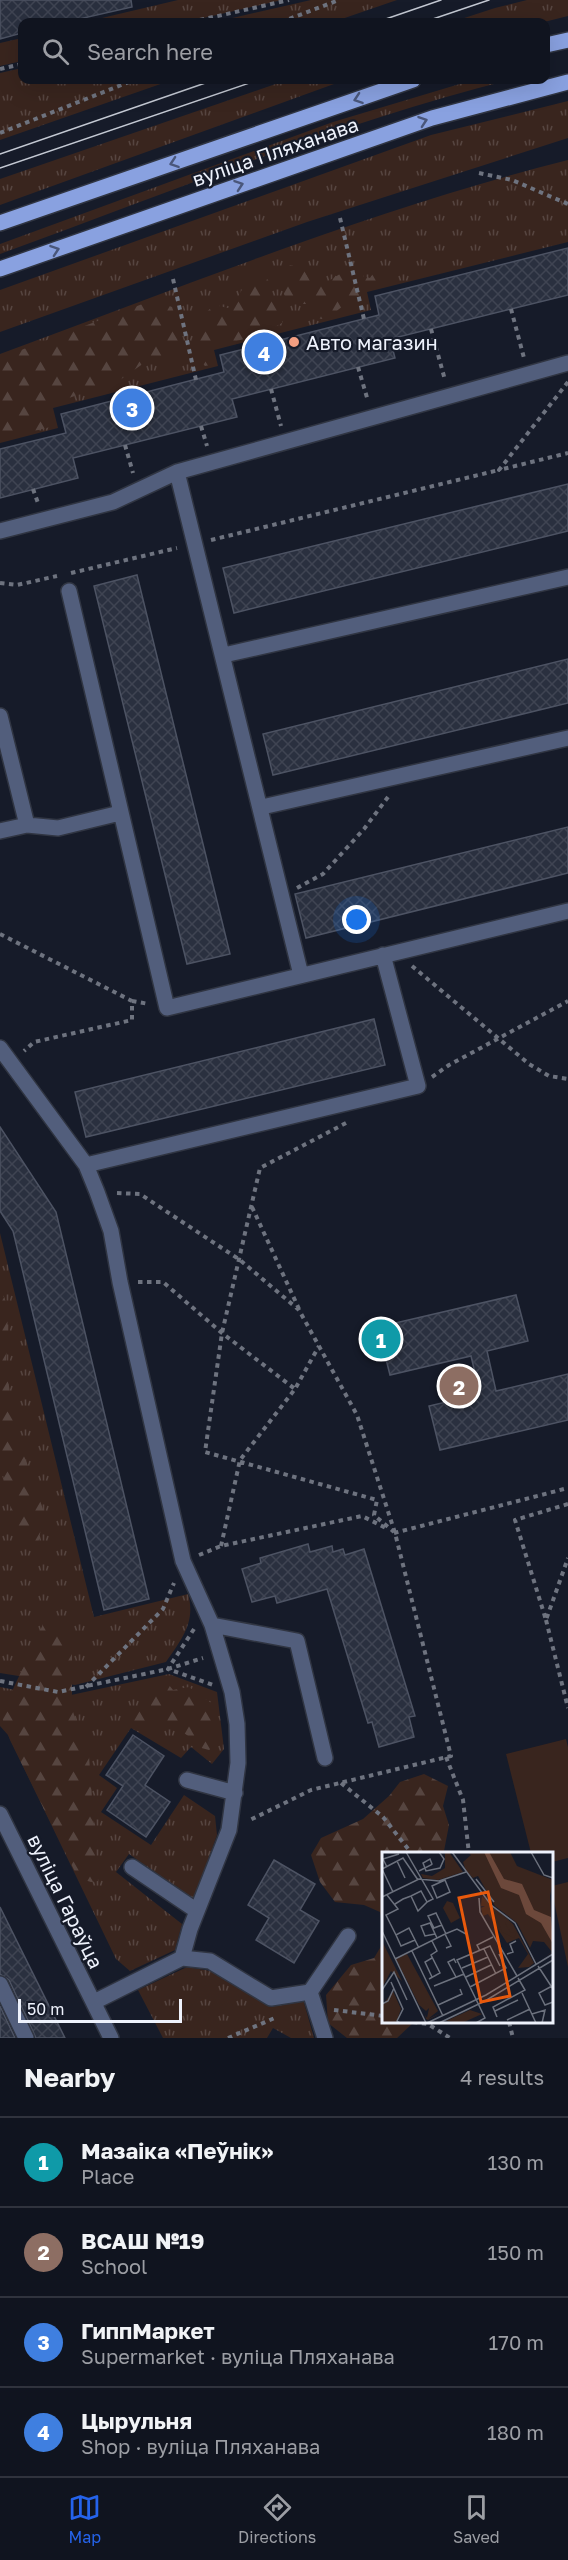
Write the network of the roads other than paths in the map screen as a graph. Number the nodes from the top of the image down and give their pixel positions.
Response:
1 (568, 40) edge
2 (550, 44) edge
3 (568, 82) edge
4 (401, 84) edge
5 (0, 223) edge
6 (0, 269) edge
7 (568, 363) edge
8 (177, 472) junction
9 (0, 531) edge
10 (568, 578) edge
11 (69, 591) dead end
12 (224, 655) junction
13 (0, 716) edge
14 (568, 738) edge
15 (262, 807) junction
16 (120, 813) junction
17 (27, 825) junction
18 (0, 831) edge
19 (568, 911) edge
20 (390, 953) junction
21 (301, 975) junction
22 (0, 1048) edge
23 (86, 1165) junction
24 (209, 1618) junction
25 (325, 1758) dead end
26 (187, 1780) dead end
27 (235, 1793) junction
28 (0, 1814) edge
29 (132, 1867) dead end
30 (197, 1911) junction
31 (348, 1936) dead end
32 (182, 1958) junction
33 (0, 1984) edge
34 (310, 1992) junction
35 (94, 2001) junction
36 (26, 2038) edge
37 (111, 2038) edge
38 (325, 2038) edge

1 - 2 main road
6 -> 3 main road, вуліца Пляханава
4 -> 5 main road, вуліца Пляханава
7 - 8 street
8 - 9 street
8 - 12 street
10 - 12 street
11 - 16 street
12 - 15 street
13 - 17 street
14 - 15 street
15 - 21 street
16 - 17 street
16 - 21 street
17 - 18 street
19 - 20 street
20 - 21 street
20 - 23 street
22 - 23 street
23 - 24 street
24 - 25 street
24 - 27 street
26 - 27 street
27 - 30 street
28 - 35 street, вуліца Гараўца
29 - 30 street
30 - 32 street
31 - 34 street
32 - 34 street
32 - 35 street
33 - 36 street
34 - 38 street
35 - 37 street, вуліца Гараўца

